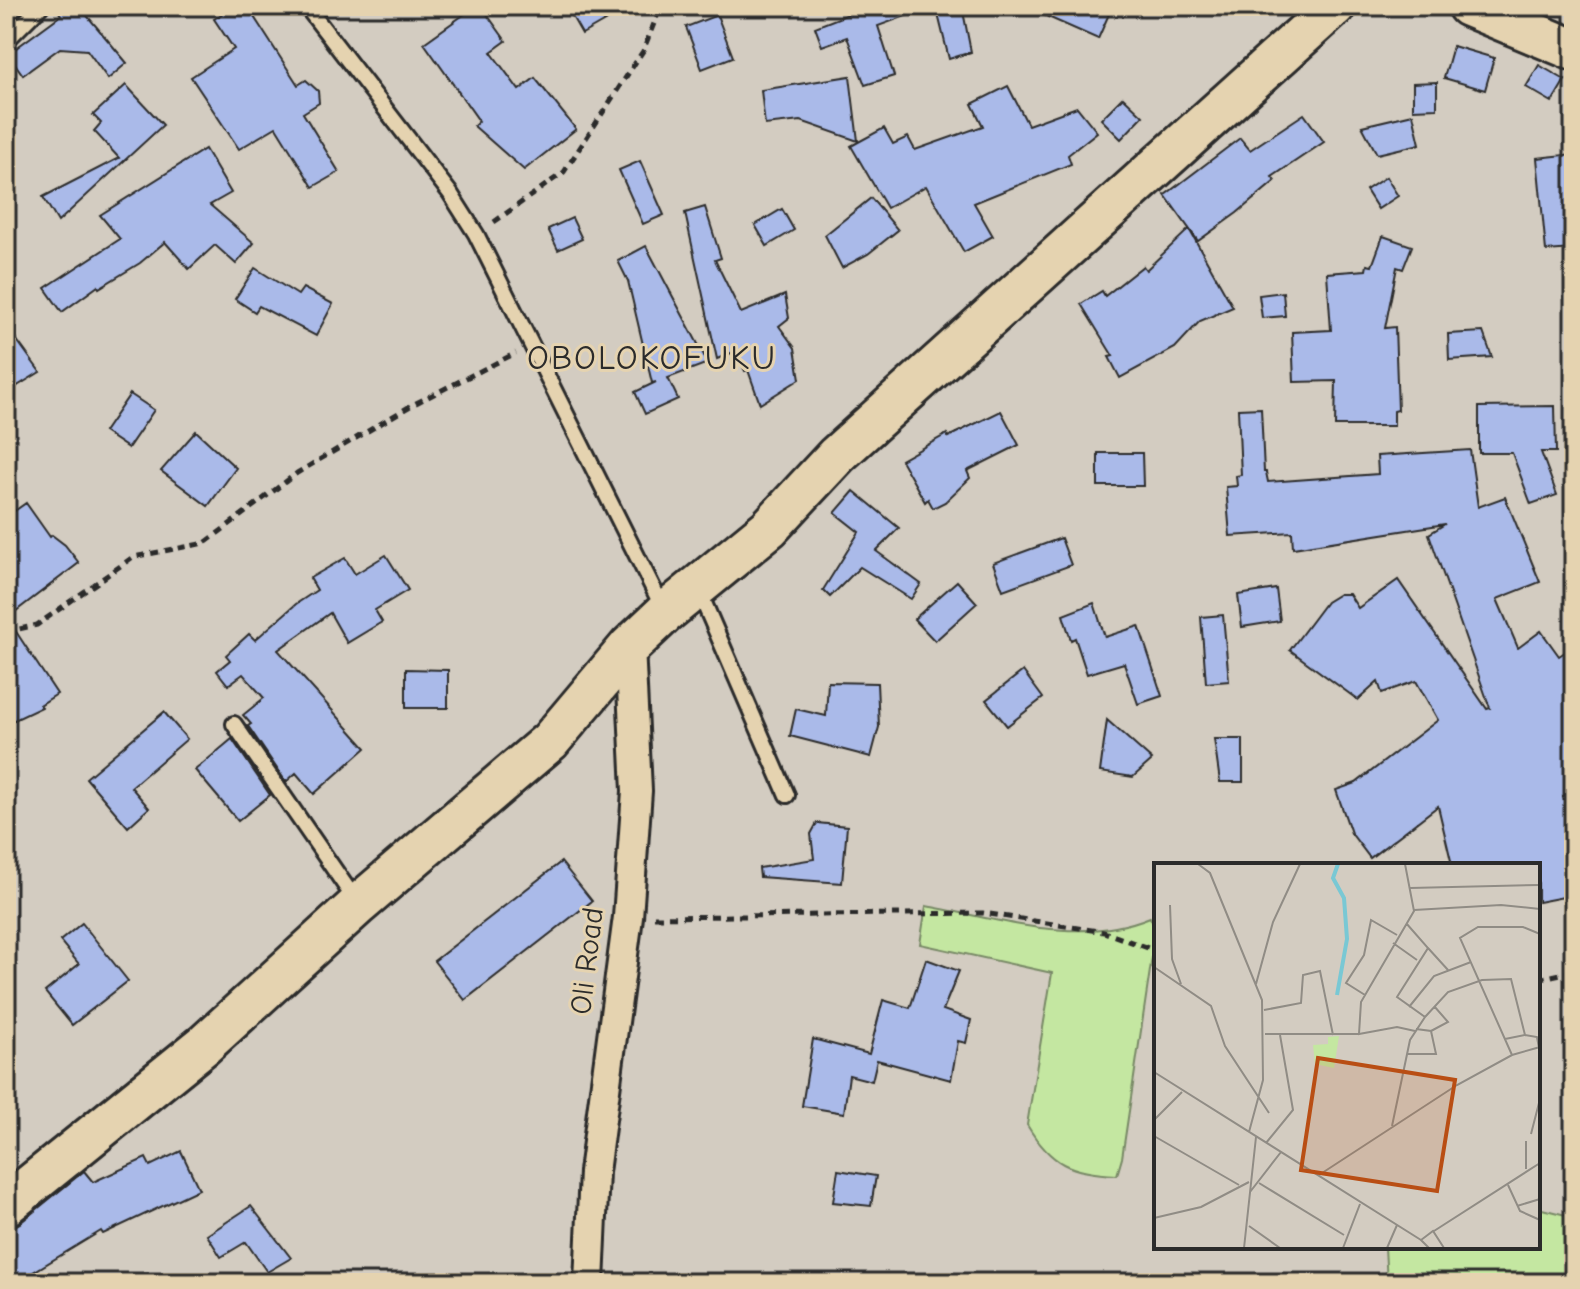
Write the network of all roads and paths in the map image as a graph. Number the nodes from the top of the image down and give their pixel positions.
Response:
1 (41, 6) edge
2 (306, 6) edge
3 (661, 6) edge
4 (1335, 6) edge
5 (1468, 6) edge
6 (6, 41) edge
7 (1574, 50) edge
8 (476, 234) junction
9 (531, 346) junction
10 (698, 588) junction
11 (665, 613) junction
12 (6, 632) edge
13 (630, 646) junction
14 (234, 724) dead end
15 (787, 795) dead end
16 (358, 905) junction
17 (628, 917) junction
18 (1154, 950) edge
19 (1574, 971) edge
20 (1540, 979) edge
21 (6, 1205) edge
22 (589, 1283) edge

1 - 6 lane
2 - 8 lane
3 - 8 path
4 - 10 street
5 - 7 street
8 - 9 lane
9 - 11 lane
9 - 12 path
10 - 11 street
10 - 15 lane
11 - 13 street
13 - 16 street
13 - 17 street, Oli Road
14 - 16 lane
16 - 21 street
17 - 18 path
17 - 22 street, Oli Road
19 - 20 path

